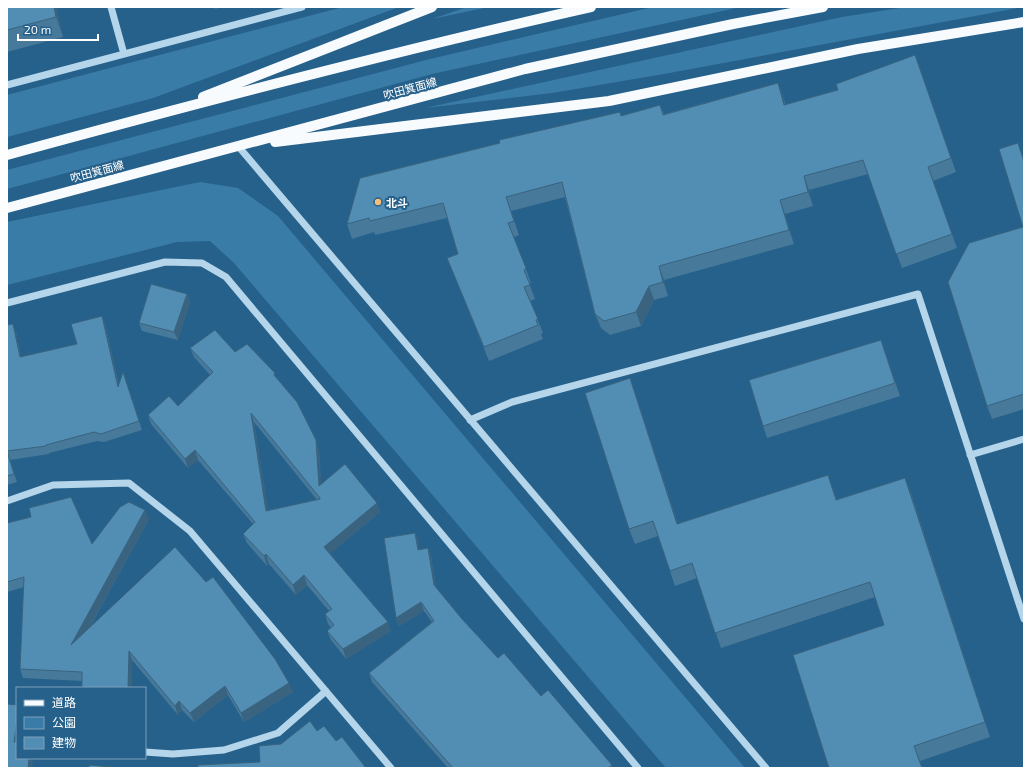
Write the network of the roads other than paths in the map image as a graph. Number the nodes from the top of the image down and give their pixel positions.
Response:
1 (111, 7) edge
2 (302, 7) edge
3 (432, 7) edge
4 (591, 7) edge
5 (823, 7) edge
6 (1024, 22) edge
7 (124, 54) junction
8 (7, 85) edge
9 (162, 113) junction
10 (238, 146) junction
11 (7, 155) edge
12 (7, 208) edge
13 (7, 303) edge
14 (470, 420) junction
15 (1024, 439) edge
16 (970, 455) junction
17 (7, 500) edge
18 (1024, 619) edge
19 (326, 691) junction
20 (146, 752) edge
21 (391, 768) edge
22 (638, 768) edge
23 (766, 768) edge

1 - 7 street
2 - 7 street
3 - 9 main road
4 - 9 main road
5 - 10 main road, 吹田箕面線
6 - 10 main road
7 - 8 street
9 - 11 main road
10 - 12 main road, 吹田箕面線
10 - 14 street
13 - 22 street
14 - 16 street
14 - 23 street
15 - 16 street
16 - 18 street
17 - 19 street
19 - 20 street
19 - 21 street

